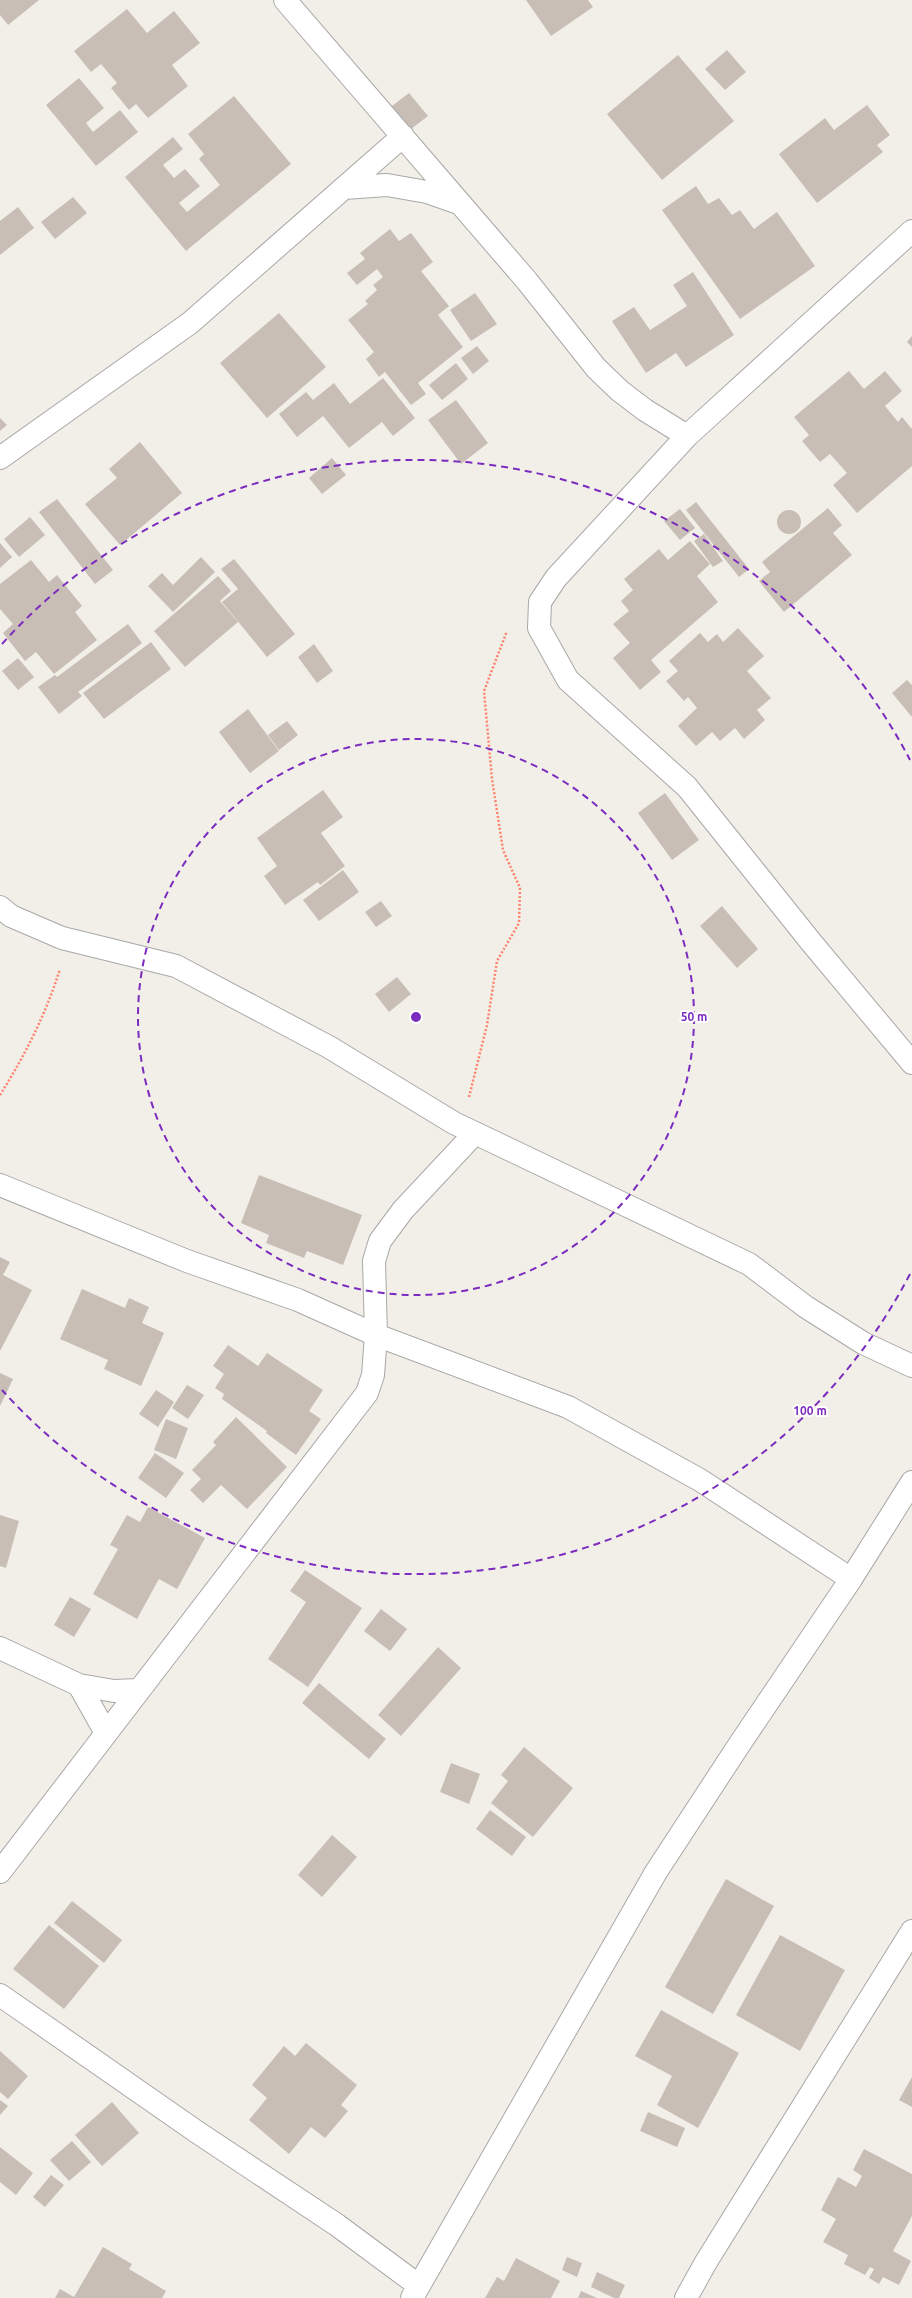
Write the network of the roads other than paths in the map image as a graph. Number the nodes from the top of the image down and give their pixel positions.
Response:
1 (285, 0) edge
2 (403, 136) junction
3 (344, 188) junction
4 (462, 205) junction
5 (912, 230) edge
6 (687, 436) junction
7 (0, 458) edge
8 (0, 908) edge
9 (912, 1063) edge
10 (475, 1133) junction
11 (0, 1185) edge
12 (376, 1335) junction
13 (912, 1366) edge
14 (912, 1482) edge
15 (851, 1579) junction
16 (0, 1648) edge
17 (79, 1685) junction
18 (139, 1690) junction
19 (106, 1733) junction
20 (0, 1872) edge
21 (912, 1931) edge
22 (0, 1995) edge
23 (415, 2291) edge
24 (686, 2298) edge

1 - 2 street
2 - 3 street
2 - 4 street
3 - 4 street
3 - 7 street
4 - 6 street
5 - 6 street
6 - 9 street
8 - 10 street
10 - 12 street
10 - 13 street
11 - 12 street
12 - 15 street
12 - 18 street
14 - 15 street
15 - 23 street
16 - 17 street
17 - 18 street
17 - 19 street
18 - 19 street
19 - 20 street
21 - 24 street
22 - 23 street

